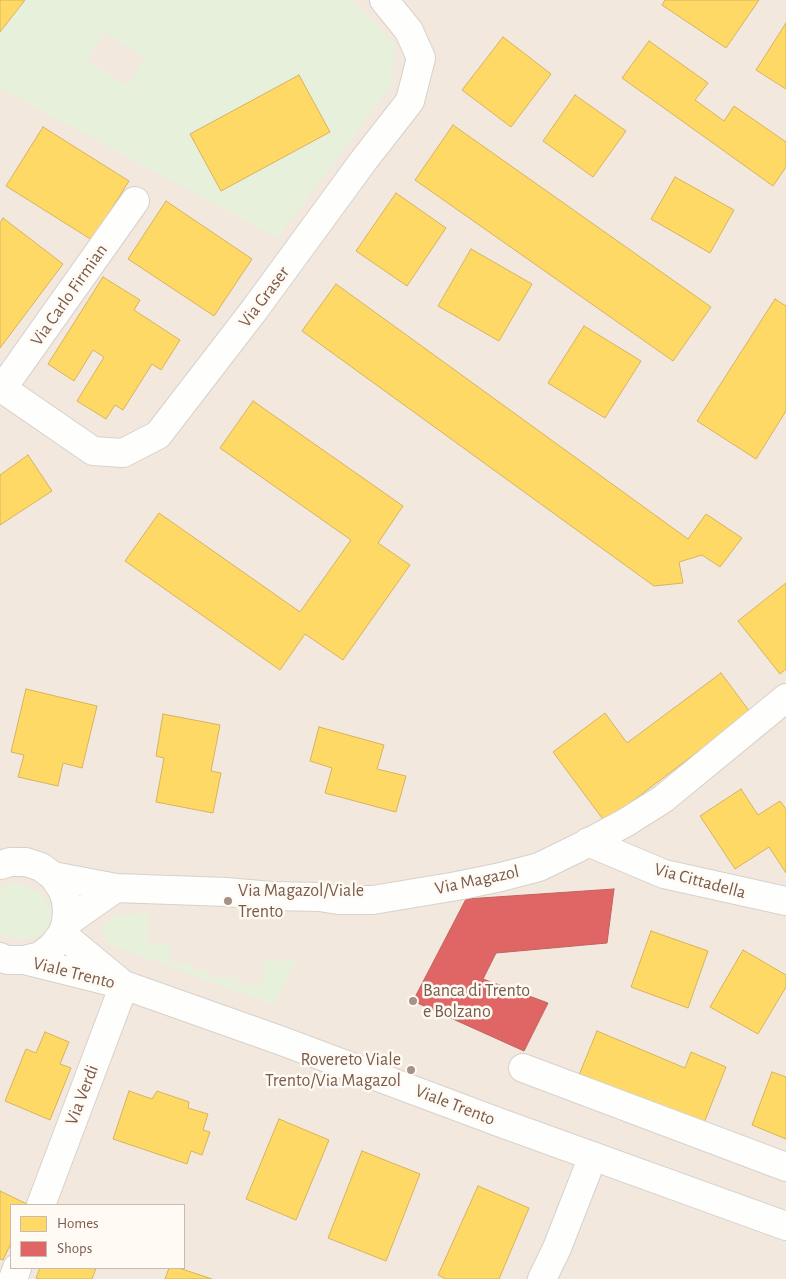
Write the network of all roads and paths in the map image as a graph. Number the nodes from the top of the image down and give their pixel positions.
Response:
1 (384, 0) edge
2 (135, 201) dead end
3 (1, 388) edge
4 (786, 698) edge
5 (588, 842) junction
6 (3, 861) edge
7 (53, 876) junction
8 (116, 888) junction
9 (786, 901) edge
10 (64, 928) junction
11 (12, 958) edge
12 (124, 985) junction
13 (524, 1068) dead end
14 (592, 1156) junction
15 (786, 1167) edge
16 (40, 1204) edge
17 (786, 1226) edge
18 (542, 1279) edge

1 - 3 street, Via Graser
2 - 3 street, Via Carlo Firmian
4 - 5 street, Via Magazol
5 - 8 street, Via Magazol
5 - 9 street, Via Cittadella
6 - 7 street
7 - 8 street, Via Magazol
7 - 10 street
8 - 10 street
10 - 11 street, Viale Trento
10 - 12 street, Viale Trento
11 - 12 street, Viale Trento
12 - 14 street, Viale Trento
12 - 16 street, Via Verdi
13 - 15 street
14 - 17 street, Viale Trento
14 - 18 street

